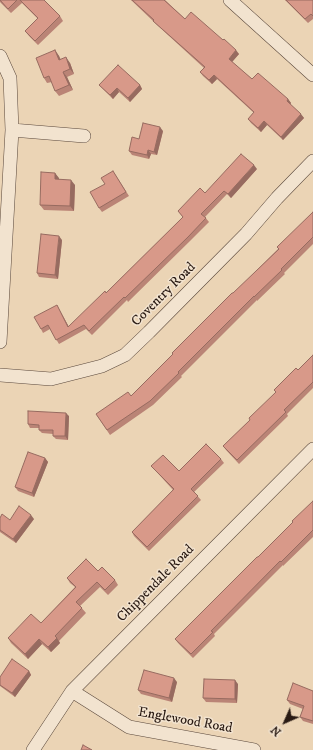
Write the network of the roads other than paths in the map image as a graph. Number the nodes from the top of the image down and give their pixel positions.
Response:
1 (230, 0) edge
2 (0, 56) edge
3 (313, 75) edge
4 (12, 130) junction
5 (84, 136) dead end
6 (313, 161) edge
7 (0, 342) edge
8 (0, 375) edge
9 (313, 450) edge
10 (72, 691) junction
11 (33, 750) edge
12 (254, 750) edge

1 - 3 street
2 - 4 street
4 - 5 street
4 - 7 street
6 - 8 street, Coventry Road
9 - 10 street, Chippendale Road
10 - 11 street, Chippendale Road
10 - 12 street, Englewood Road

